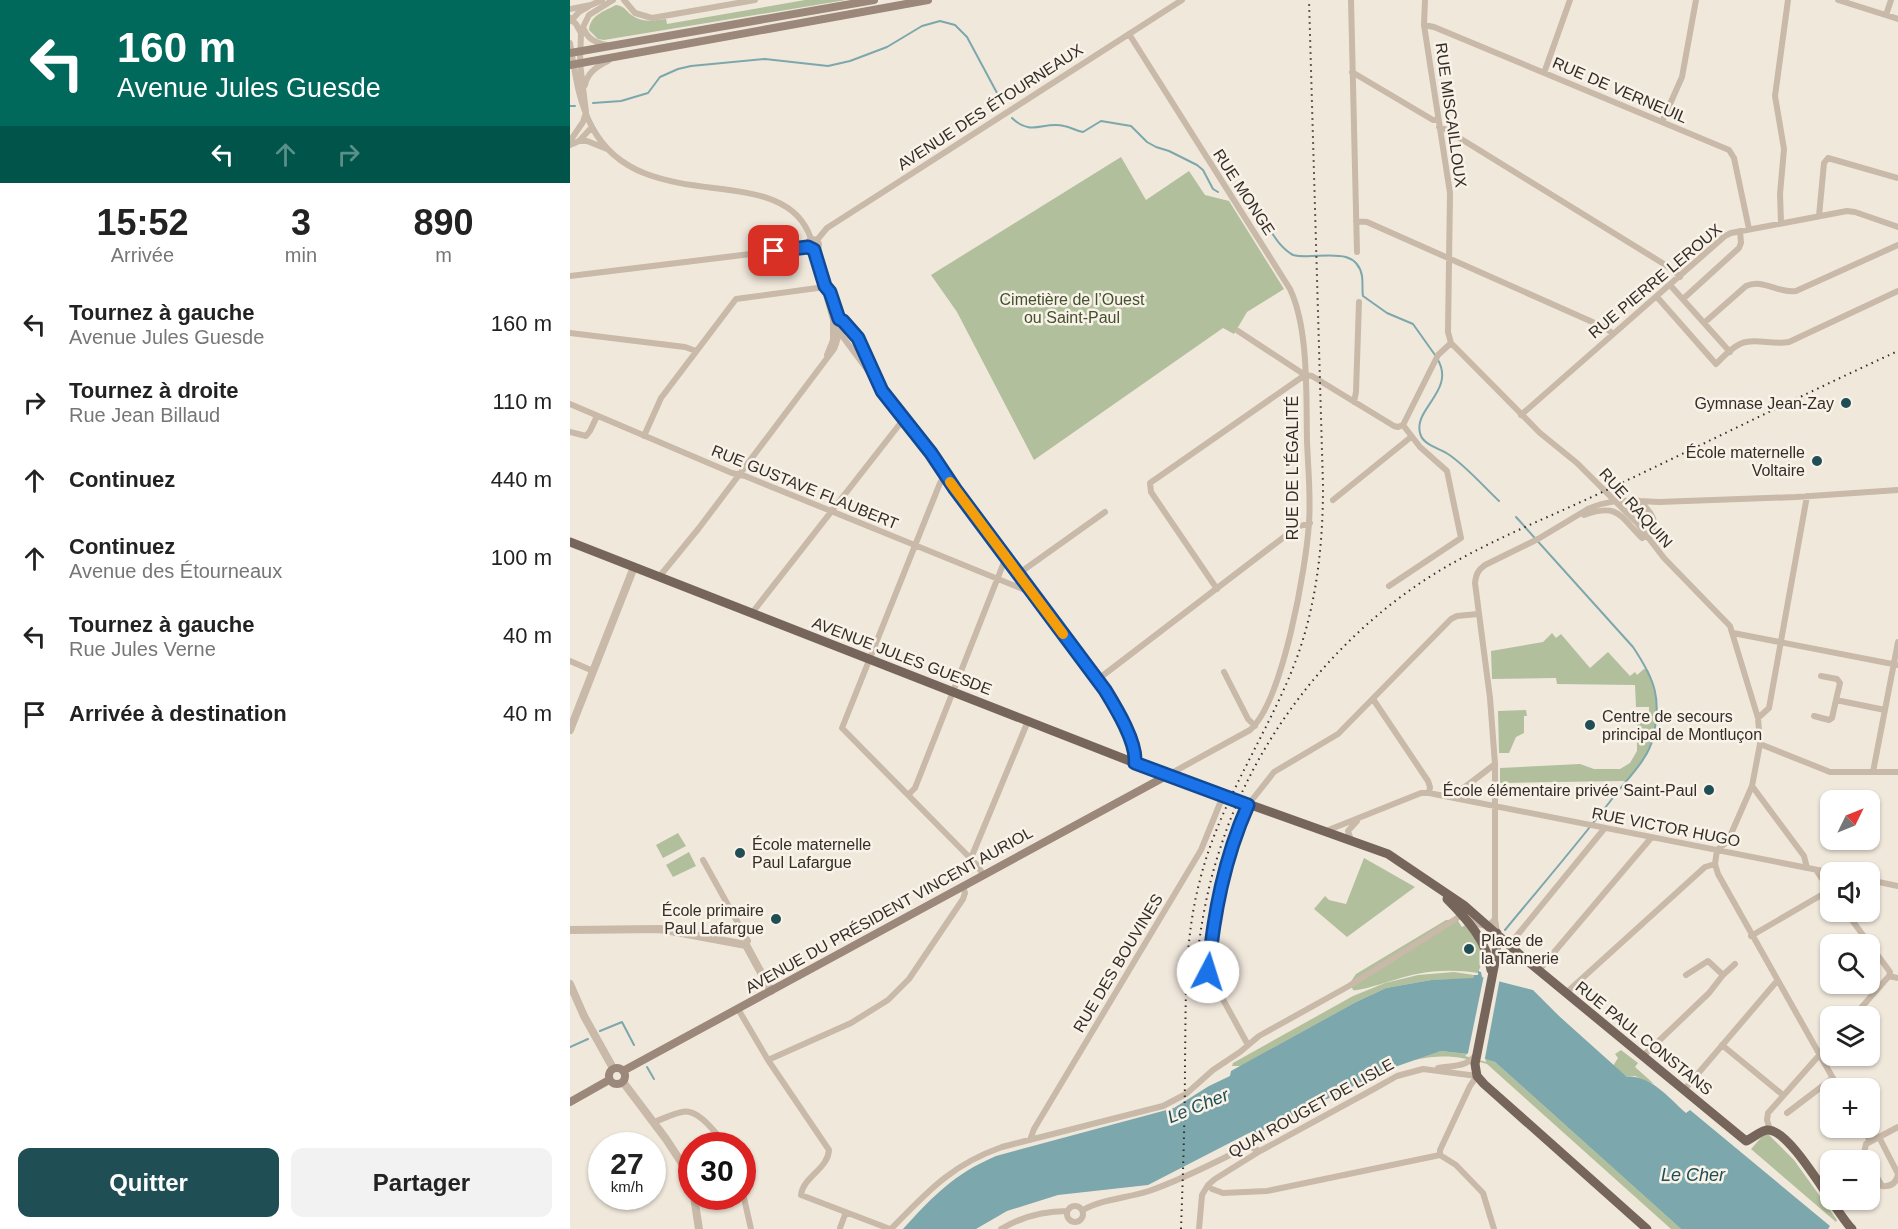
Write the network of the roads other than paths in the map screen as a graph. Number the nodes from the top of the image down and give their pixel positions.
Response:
1 (602, 0) edge
2 (613, 0) edge
3 (624, 0) edge
4 (755, 0) edge
5 (874, 0) edge
6 (928, 0) edge
7 (1182, 0) edge
8 (1351, 0) edge
9 (1425, 0) edge
10 (1570, 0) edge
11 (1696, 0) edge
12 (1788, 0) edge
13 (1838, 0) edge
14 (1891, 0) edge
15 (731, 2) edge
16 (591, 5) junction
17 (570, 9) edge
18 (1886, 15) junction
19 (1898, 19) edge
20 (570, 20) edge
21 (1424, 25) junction
22 (583, 34) junction
23 (1129, 34) junction
24 (570, 43) edge
25 (611, 46) junction
26 (581, 52) junction
27 (571, 53) edge
28 (615, 57) junction
29 (574, 64) edge
30 (1352, 72) junction
31 (1544, 73) junction
32 (570, 78) edge
33 (581, 88) junction
34 (586, 112) junction
35 (1662, 122) junction
36 (1439, 124) junction
37 (592, 127) junction
38 (579, 141) junction
39 (570, 143) edge
40 (611, 151) junction
41 (1898, 178) edge
42 (1819, 216) junction
43 (1356, 221) junction
44 (1781, 223) junction
45 (1898, 226) edge
46 (1749, 229) junction
47 (1740, 231) junction
48 (814, 240) junction
49 (1898, 245) edge
50 (808, 247) junction
51 (814, 250) junction
52 (1357, 252) dead end
53 (1448, 258) junction
54 (570, 276) edge
55 (1680, 277) junction
56 (1670, 285) junction
57 (825, 286) junction
58 (1898, 291) edge
59 (1657, 297) junction
60 (1683, 299) junction
61 (1359, 302) dead end
62 (836, 322) junction
63 (1704, 323) junction
64 (840, 331) junction
65 (1238, 331) dead end
66 (570, 333) edge
67 (1613, 334) junction
68 (1451, 343) junction
69 (849, 345) junction
70 (834, 349) junction
71 (696, 351) junction
72 (1730, 352) junction
73 (823, 364) junction
74 (1305, 375) junction
75 (876, 382) junction
76 (1354, 402) junction
77 (570, 404) edge
78 (1521, 415) junction
79 (597, 416) junction
80 (905, 420) junction
81 (1403, 424) junction
82 (570, 432) edge
83 (644, 436) junction
84 (1411, 437) junction
85 (738, 474) junction
86 (945, 476) junction
87 (1898, 489) edge
88 (1807, 496) junction
89 (1333, 500) dead end
90 (1639, 501) junction
91 (831, 512) junction
92 (1106, 512) dead end
93 (1571, 519) junction
94 (1310, 523) junction
95 (1646, 536) junction
96 (570, 542) edge
97 (914, 546) junction
98 (1006, 557) junction
99 (634, 567) junction
100 (1018, 574) junction
101 (659, 577) junction
102 (996, 580) junction
103 (1389, 586) dead end
104 (1217, 589) junction
105 (1031, 592) junction
106 (752, 613) junction
107 (1478, 614) junction
108 (1733, 633) junction
109 (1780, 642) junction
110 (1898, 642) edge
111 (868, 658) junction
112 (570, 661) edge
113 (1896, 665) edge
114 (594, 671) junction
115 (1224, 672) dead end
116 (1821, 676) dead end
117 (1098, 680) junction
118 (953, 692) junction
119 (1373, 699) junction
120 (1836, 700) junction
121 (1885, 710) junction
122 (1814, 716) dead end
123 (1758, 718) junction
124 (1028, 721) junction
125 (1253, 728) junction
126 (570, 730) edge
127 (1760, 744) junction
128 (1135, 763) junction
129 (1495, 765) junction
130 (1873, 772) junction
131 (1898, 772) edge
132 (1168, 775) junction
133 (1752, 786) junction
134 (1429, 793) junction
135 (908, 795) junction
136 (1223, 796) junction
137 (1442, 796) junction
138 (1248, 805) junction
139 (1494, 807) junction
140 (1365, 817) junction
141 (1604, 829) junction
142 (1326, 831) junction
143 (1651, 838) junction
144 (1352, 841) junction
145 (1717, 850) junction
146 (971, 858) junction
147 (703, 860) dead end
148 (1715, 864) junction
149 (1807, 868) junction
150 (1815, 869) junction
151 (1820, 870) edge
152 (983, 875) junction
153 (1820, 876) edge
154 (1431, 882) junction
155 (1880, 882) edge
156 (963, 886) junction
157 (1898, 886) edge
158 (1820, 896) edge
159 (1455, 906) junction
160 (1462, 915) junction
161 (1449, 922) junction
162 (1491, 922) junction
163 (1853, 922) edge
164 (1470, 924) junction
165 (570, 930) edge
166 (1497, 933) junction
167 (1751, 936) junction
168 (1510, 944) junction
169 (746, 945) junction
170 (1499, 955) junction
171 (1525, 959) junction
172 (1735, 964) dead end
173 (1539, 970) junction
174 (1492, 971) junction
175 (1686, 975) dead end
176 (1723, 975) junction
177 (1889, 976) junction
178 (1898, 978) edge
179 (1777, 981) junction
180 (570, 984) edge
181 (771, 991) junction
182 (1566, 993) junction
183 (573, 1000) edge
184 (1863, 1006) edge
185 (738, 1009) junction
186 (1248, 1045) junction
187 (1722, 1045) junction
188 (1820, 1055) joint
189 (1643, 1056) junction
190 (768, 1060) junction
191 (1472, 1063) junction
192 (1826, 1066) edge
193 (613, 1068) junction
194 (1435, 1069) junction
195 (623, 1071) junction
196 (1477, 1076) junction
197 (1833, 1078) edge
198 (609, 1080) junction
199 (623, 1082) junction
200 (1820, 1088) edge
201 (1684, 1089) junction
202 (1783, 1095) junction
203 (570, 1102) edge
204 (1787, 1113) dead end
205 (654, 1122) junction
206 (1898, 1127) edge
207 (1770, 1130) junction
208 (713, 1132) edge
209 (1880, 1136) edge
210 (1868, 1138) edge
211 (1877, 1138) edge
212 (1879, 1138) edge
213 (1030, 1140) junction
214 (1870, 1141) junction
215 (1863, 1150) edge
216 (1260, 1151) junction
217 (1440, 1155) junction
218 (678, 1158) edge
219 (1898, 1178) edge
220 (1880, 1183) edge
221 (1208, 1185) junction
222 (696, 1210) edge
223 (747, 1210) edge
224 (1083, 1210) junction
225 (1067, 1211) junction
226 (846, 1212) junction
227 (1075, 1226) edge
228 (840, 1228) edge
229 (699, 1229) edge
230 (751, 1229) edge
231 (891, 1229) edge
232 (1001, 1229) edge
233 (1199, 1229) edge
234 (1494, 1229) edge
235 (1647, 1229) edge
236 (1852, 1229) edge

1 - 16 street
2 - 22 street
3 - 15 street
4 - 15 street
5 - 25 main road
6 - 28 main road
7 - 23 street, AVENUE DES ÉTOURNEAUX
8 - 30 street
9 - 21 street, RUE MISCAILLOUX
10 - 31 street
11 - 35 street
12 - 44 street
13 - 18 street
14 - 18 street
16 - 17 street
16 - 20 street
18 - 19 street
20 - 22 street
21 - 31 street, RUE DE VERNEUIL
21 - 36 street, RUE MISCAILLOUX
22 - 25 street
22 - 26 street
23 - 48 street, AVENUE DES ÉTOURNEAUX
23 - 74 street, RUE MONGE
24 - 27 street
25 - 26 main road
26 - 27 main road
26 - 29 street
27 - 29 street
28 - 29 main road
28 - 33 street
29 - 33 street
30 - 36 street
30 - 43 street
31 - 35 street, RUE DE VERNEUIL
32 - 33 street
33 - 34 street
34 - 37 street
34 - 39 street
35 - 46 street, RUE DE VERNEUIL
36 - 53 street, RUE MISCAILLOUX
36 - 55 street
37 - 38 street
37 - 40 street
38 - 39 street
38 - 40 street
40 - 48 street
41 - 42 street
42 - 44 street, RUE PIERRE LEROUX
42 - 45 street, RUE PIERRE LEROUX
43 - 52 street
43 - 53 street
44 - 46 street, RUE PIERRE LEROUX
46 - 47 street, RUE PIERRE LEROUX
47 - 55 street, RUE PIERRE LEROUX
47 - 60 street
48 - 50 street
48 - 51 street
49 - 63 street
50 - 51 street
50 - 54 street
51 - 57 street
53 - 67 street
53 - 68 street, RUE MISCAILLOUX
55 - 56 street, RUE PIERRE LEROUX
56 - 59 street, RUE PIERRE LEROUX
56 - 60 street
57 - 62 street
57 - 71 street
58 - 72 street
59 - 67 street, RUE PIERRE LEROUX
59 - 72 street
60 - 63 street
61 - 76 street
62 - 64 street
62 - 73 street
62 - 75 street
63 - 72 street
64 - 69 street
64 - 70 street
65 - 74 street
66 - 71 street
67 - 78 street, RUE PIERRE LEROUX
68 - 78 street, RUE RAQUIN
68 - 81 street
69 - 70 street
69 - 75 street
70 - 73 street
71 - 83 street
73 - 85 street
74 - 76 street
74 - 94 street, RUE DE L'ÉGALITÉ
74 - 104 street
75 - 80 street
76 - 81 street
77 - 79 street, RUE GUSTAVE FLAUBERT
78 - 95 street, RUE RAQUIN
79 - 82 street
79 - 83 street, RUE GUSTAVE FLAUBERT
80 - 86 street
80 - 91 street
81 - 84 street
83 - 85 street, RUE GUSTAVE FLAUBERT
84 - 89 street
84 - 103 street
85 - 91 street, RUE GUSTAVE FLAUBERT
85 - 101 street
86 - 97 street
86 - 98 street
87 - 88 street
88 - 90 street
88 - 109 street
90 - 93 street, bridge
90 - 95 street
91 - 97 street, RUE GUSTAVE FLAUBERT
91 - 106 street
92 - 100 street
93 - 95 street
93 - 107 street
94 - 104 street
94 - 125 street, RUE DE L'ÉGALITÉ
95 - 108 street, RUE RAQUIN
96 - 99 main road, AVENUE JULES GUESDE
97 - 102 street, RUE GUSTAVE FLAUBERT
97 - 111 street
98 - 100 street
98 - 102 street
99 - 101 main road, AVENUE JULES GUESDE
99 - 114 street
100 - 105 street
101 - 106 main road, AVENUE JULES GUESDE
102 - 105 street, RUE GUSTAVE FLAUBERT
102 - 118 street
104 - 117 street
105 - 117 street
106 - 111 main road, AVENUE JULES GUESDE
107 - 119 street
107 - 129 street
108 - 109 street
108 - 123 street, RUE RAQUIN
109 - 113 street
109 - 123 street
110 - 113 street
111 - 118 main road, AVENUE JULES GUESDE
111 - 135 street
112 - 114 street
113 - 121 street
114 - 126 street
115 - 125 street
116 - 120 street
117 - 128 street
118 - 124 main road, AVENUE JULES GUESDE
118 - 135 street
119 - 134 street
119 - 138 street
120 - 121 street
120 - 122 street
121 - 130 street
123 - 127 street, RUE RAQUIN
124 - 128 main road, AVENUE JULES GUESDE
124 - 146 street
125 - 132 street
127 - 130 street
127 - 133 street, RUE RAQUIN
128 - 132 main road, AVENUE JULES GUESDE
129 - 137 street
129 - 139 street
130 - 131 street
132 - 136 main road, AVENUE JULES GUESDE
132 - 152 main road, AVENUE DU PRÉSIDENT VINCENT AURIOL
133 - 145 street, RUE RAQUIN
133 - 149 street
134 - 137 street, RUE VICTOR HUGO
134 - 140 street
135 - 146 street
136 - 138 main road, AVENUE JULES GUESDE
136 - 213 street, RUE DES BOUVINES
137 - 139 street, RUE VICTOR HUGO
138 - 142 main road, AVENUE JULES GUESDE
138 - 186 street
139 - 141 street, RUE VICTOR HUGO
139 - 162 street
140 - 142 street
140 - 144 street
141 - 143 street, RUE VICTOR HUGO
141 - 168 street
142 - 144 main road, AVENUE JULES GUESDE
143 - 145 street, RUE VICTOR HUGO
143 - 173 street
144 - 154 main road, AVENUE JULES GUESDE
145 - 148 street
145 - 149 street, RUE VICTOR HUGO
146 - 152 street
147 - 169 street
148 - 167 street
148 - 182 street
149 - 150 street, RUE VICTOR HUGO
150 - 151 street, RUE VICTOR HUGO
150 - 153 street
152 - 156 main road, AVENUE DU PRÉSIDENT VINCENT AURIOL
154 - 159 main road
154 - 162 main road, RUE PAUL CONSTANS
155 - 157 street
156 - 181 main road, AVENUE DU PRÉSIDENT VINCENT AURIOL
156 - 190 street
158 - 167 street
159 - 160 main road
159 - 162 street
160 - 161 street
160 - 164 main road
161 - 164 street
161 - 186 street
162 - 166 main road, RUE PAUL CONSTANS
163 - 177 street
164 - 174 main road
165 - 169 street
166 - 168 main road, RUE PAUL CONSTANS
166 - 170 main road
167 - 179 street
168 - 170 main road
168 - 171 main road, RUE PAUL CONSTANS
169 - 181 street
170 - 171 street
170 - 174 main road
171 - 173 main road, RUE PAUL CONSTANS
172 - 176 street
173 - 182 main road, RUE PAUL CONSTANS
174 - 191 main road
175 - 176 street
176 - 189 street
177 - 178 street
177 - 184 street
179 - 187 street
179 - 188 street
180 - 183 street
181 - 185 main road, AVENUE DU PRÉSIDENT VINCENT AURIOL
182 - 189 main road, RUE PAUL CONSTANS
183 - 193 street
185 - 190 street
185 - 195 main road, AVENUE DU PRÉSIDENT VINCENT AURIOL
186 - 213 street
187 - 201 street
187 - 202 street
188 - 202 street
189 - 201 main road, RUE PAUL CONSTANS
190 - 226 street
191 - 194 street
191 - 196 main road
192 - 197 street
193 - 195 main road
193 - 198 main road
194 - 196 street, QUAI ROUGET DE LISLE
194 - 216 street, QUAI ROUGET DE LISLE
195 - 199 main road
196 - 217 street
196 - 235 main road
198 - 199 main road
198 - 203 main road
199 - 205 street
200 - 204 street
201 - 207 main road, RUE PAUL CONSTANS
202 - 207 street
205 - 208 street
205 - 218 street
206 - 209 street
207 - 236 main road
210 - 214 street
211 - 214 street
212 - 219 street
213 - 231 street
214 - 215 street
216 - 221 street, QUAI ROUGET DE LISLE
216 - 224 street
217 - 221 street
217 - 234 street
219 - 220 street
221 - 233 street
222 - 229 street
223 - 230 street
224 - 225 street
224 - 227 street
225 - 227 street
225 - 232 street
226 - 228 street
226 - 231 street

